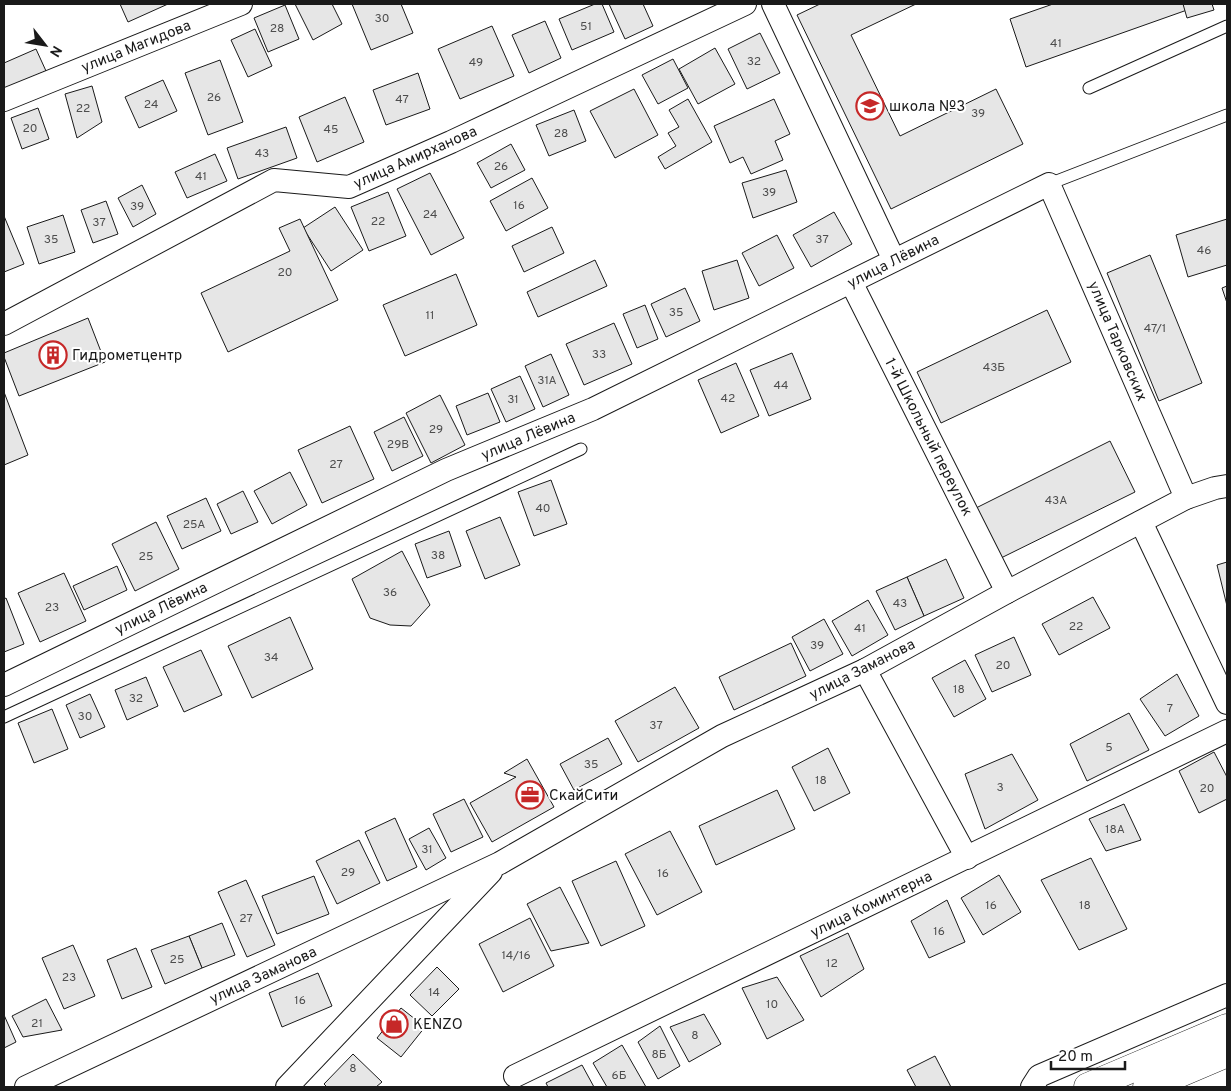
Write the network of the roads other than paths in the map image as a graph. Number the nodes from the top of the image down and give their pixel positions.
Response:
1 (241, 4) edge
2 (746, 4) edge
3 (773, 4) edge
4 (1227, 26) edge
5 (1089, 88) dead end
6 (4, 100) edge
7 (1227, 115) edge
8 (1049, 184) junction
9 (894, 260) junction
10 (851, 282) junction
11 (4, 324) edge
12 (580, 449) dead end
13 (1227, 486) edge
14 (1186, 498) junction
15 (1141, 522) junction
16 (1006, 592) junction
17 (865, 670) junction
18 (4, 685) edge
19 (1227, 703) edge
20 (4, 718) edge
21 (1227, 731) edge
22 (967, 858) junction
23 (500, 862) junction
24 (1227, 995) edge
25 (1227, 1028) edge
26 (1227, 1053) edge
27 (515, 1076) dead end
28 (26, 1087) edge
29 (287, 1087) edge
30 (1032, 1087) edge
31 (1088, 1087) edge
32 (1147, 1087) edge

1 - 6 street, улица Магидова
2 - 11 street, улица Амирханова
3 - 9 street
4 - 5 lane
7 - 8 lane
8 - 9 street, улица Лёвина
8 - 14 street, улица Тарковских
9 - 10 street, улица Лёвина
10 - 16 street, 1-й Школьный переулок
10 - 18 street, улица Лёвина
12 - 20 lane
13 - 14 street, улица Заманова
14 - 15 street, улица Заманова
15 - 16 street, улица Заманова
15 - 19 street
16 - 17 street, улица Заманова
17 - 22 street
17 - 23 street, улица Заманова
21 - 22 street, улица Коминтерна
22 - 27 street, улица Коминтерна
23 - 28 street, улица Заманова
23 - 29 street, улица Заманова
24 - 30 street
25 - 31 main road
26 - 32 main road

